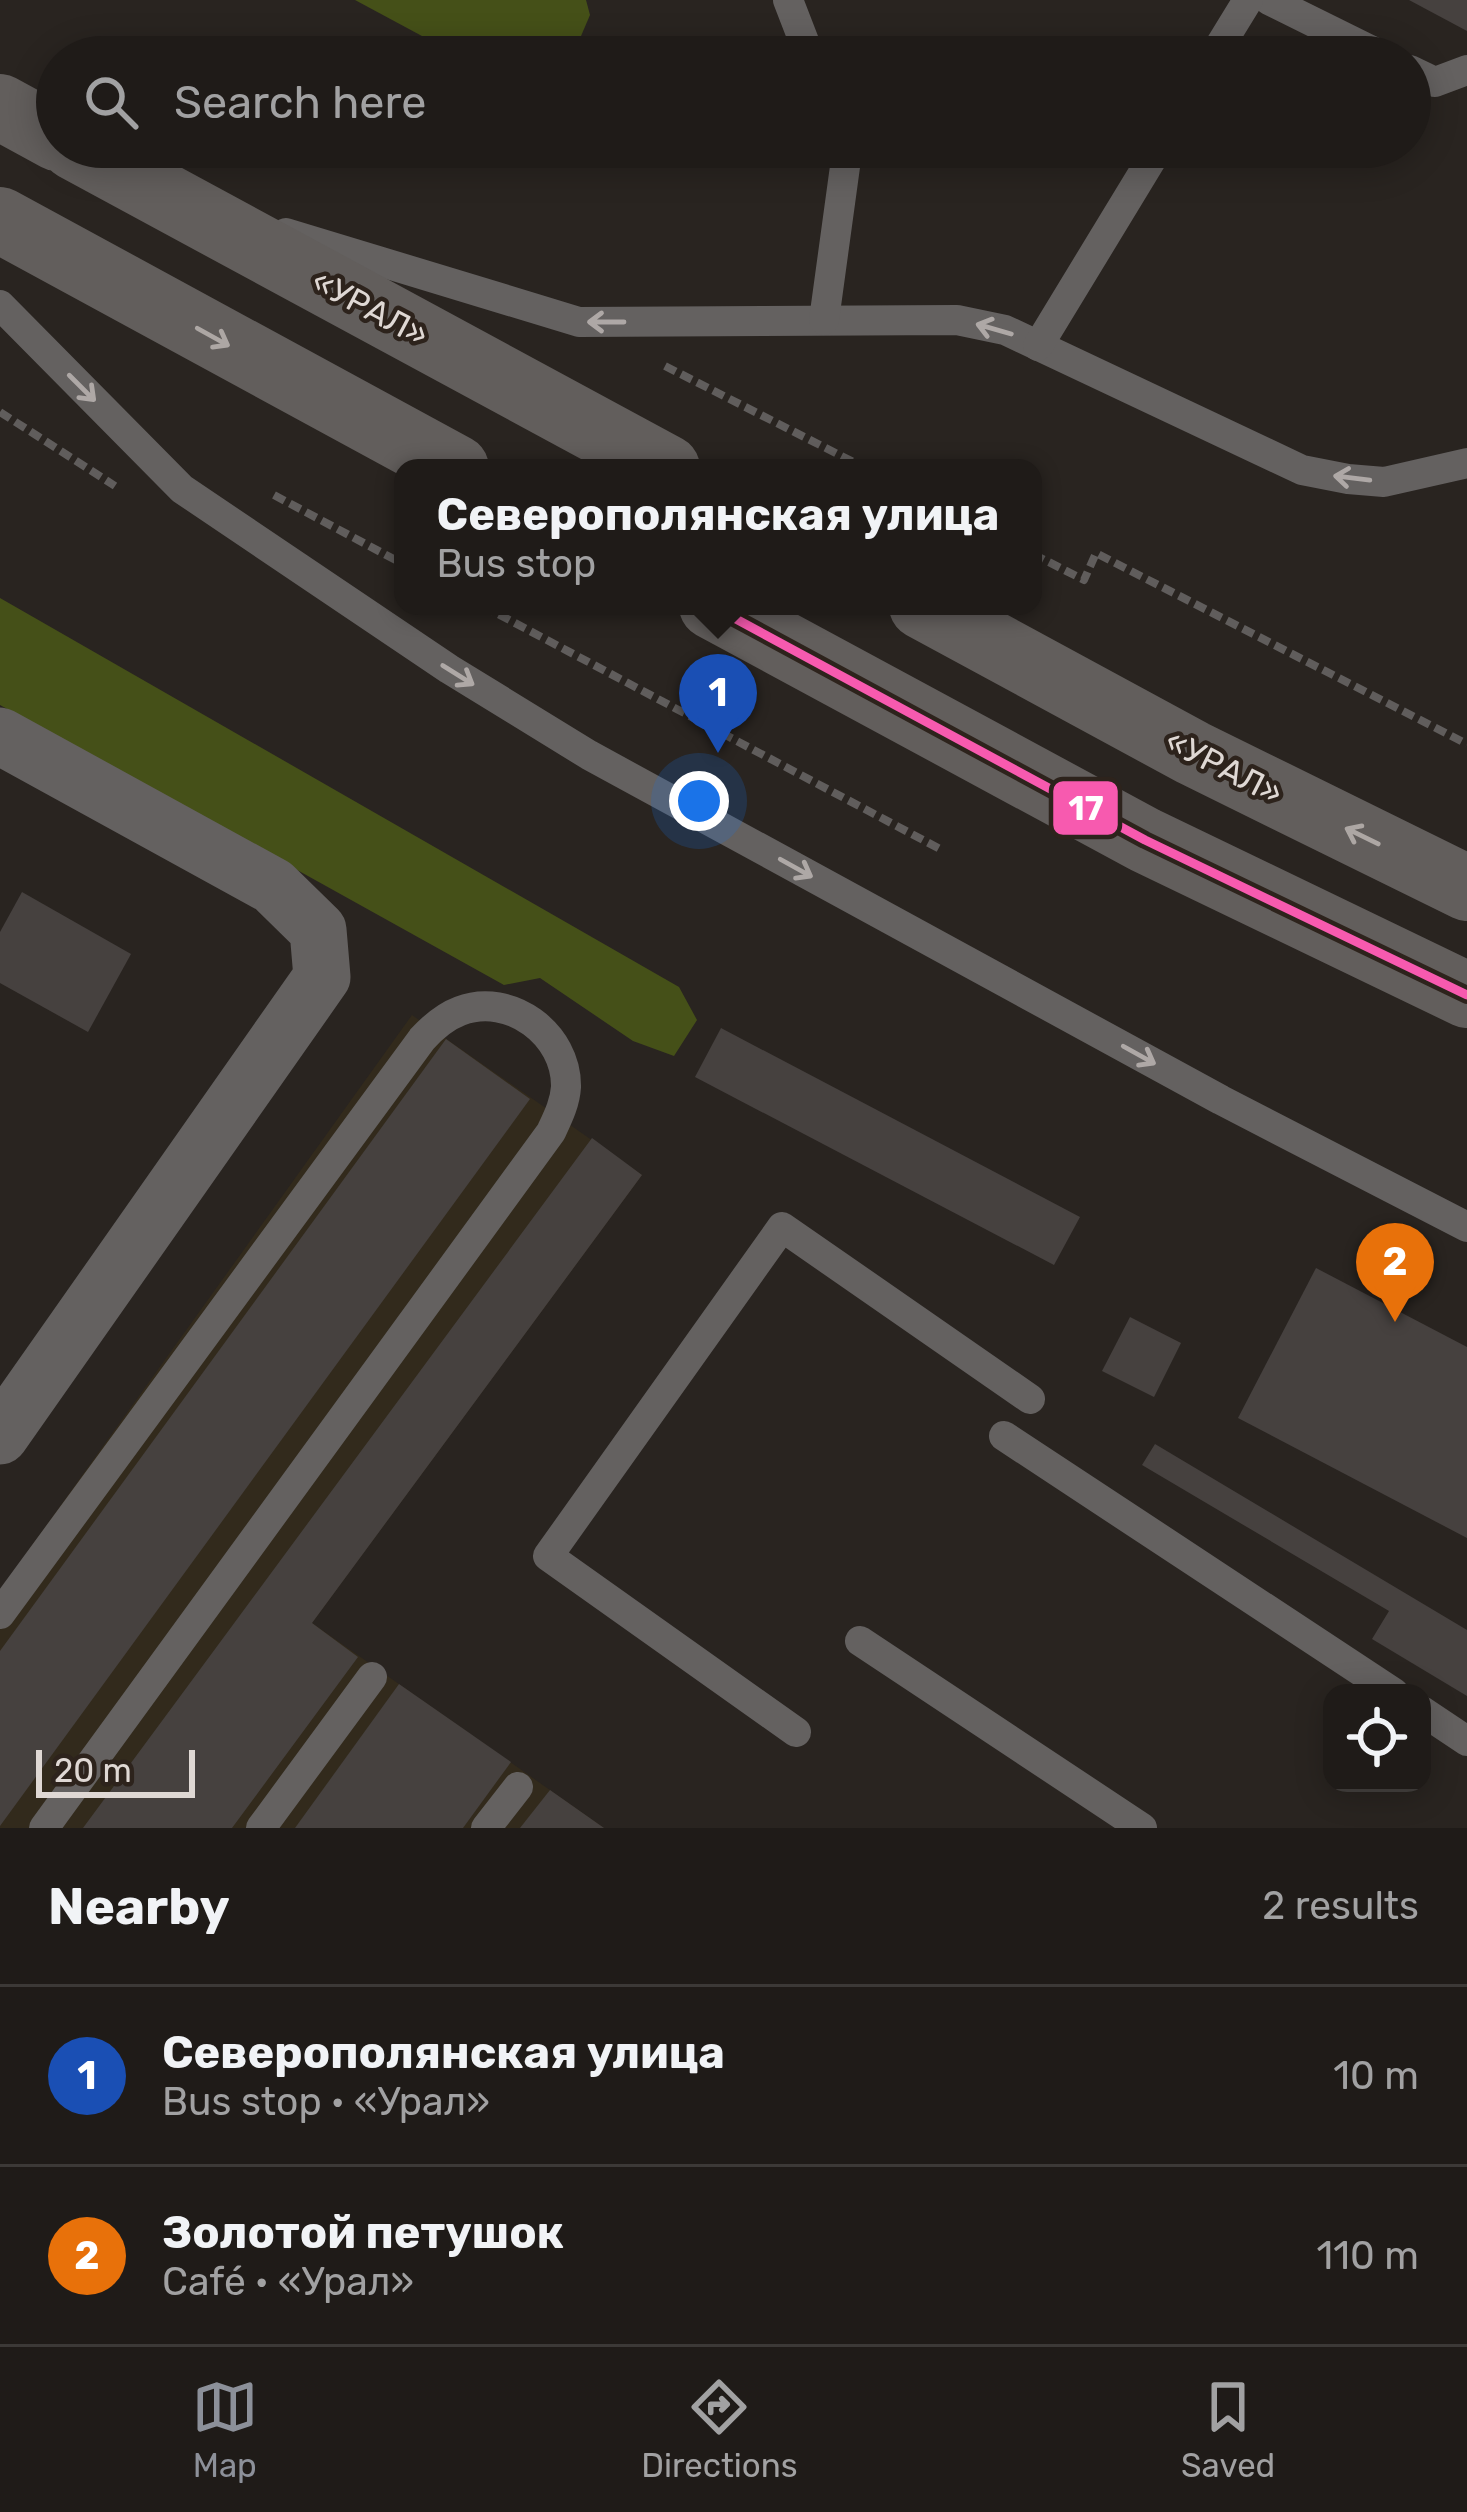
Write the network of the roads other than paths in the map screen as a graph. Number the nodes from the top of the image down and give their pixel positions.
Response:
1 (788, 0) edge
2 (1248, 0) edge
3 (1269, 0) edge
4 (802, 36) edge
5 (1226, 36) edge
6 (1342, 36) edge
7 (1467, 70) edge
8 (1431, 80) edge
9 (0, 107) edge
10 (36, 127) edge
11 (113, 168) edge
12 (845, 168) edge
13 (1146, 168) edge
14 (162, 194) junction
15 (0, 220) edge
16 (0, 305) edge
17 (824, 320) junction
18 (1038, 346) junction
19 (439, 459) edge
20 (650, 459) edge
21 (1467, 463) edge
22 (729, 615) edge
23 (939, 615) edge
24 (0, 736) edge
25 (1467, 888) edge
26 (1467, 995) edge
27 (1467, 1227) edge
28 (1030, 1399) dead end
29 (0, 1436) edge
30 (1004, 1436) dead end
31 (0, 1614) edge
32 (860, 1641) dead end
33 (372, 1677) dead end
34 (1380, 1684) edge
35 (1431, 1718) edge
36 (796, 1732) dead end
37 (1467, 1741) edge
38 (518, 1786) dead end
39 (44, 1828) edge
40 (261, 1828) edge
41 (487, 1828) edge
42 (1142, 1828) edge

1 - 4 lane
2 - 5 lane
3 - 6 lane
7 - 8 lane
9 - 10 highway
11 - 14 highway, «УРАЛ»
12 - 17 lane
13 - 18 lane
17 -> 14 lane
14 - 20 highway, «УРАЛ»
15 -> 19 highway
16 -> 27 lane
18 -> 17 lane
21 -> 18 lane
22 - 26 highway
25 -> 23 highway, «УРАЛ»
24 - 29 street
28 - 36 lane
30 - 34 lane
31 - 39 lane
32 - 42 lane
33 - 40 lane
35 - 37 lane
38 - 41 lane

